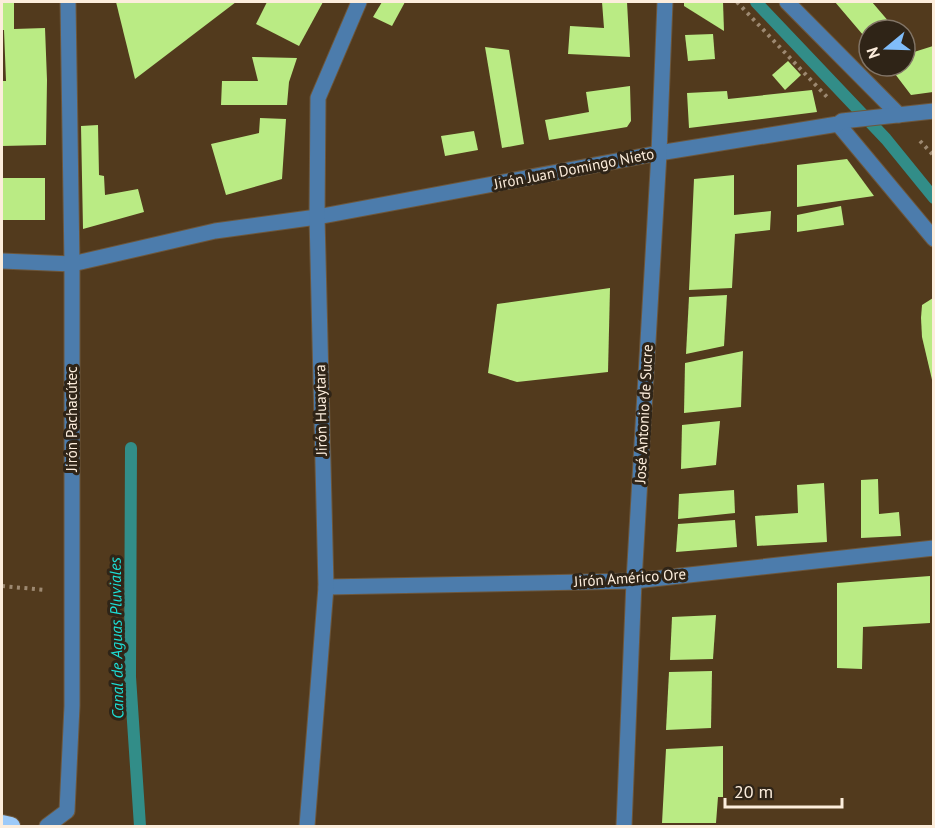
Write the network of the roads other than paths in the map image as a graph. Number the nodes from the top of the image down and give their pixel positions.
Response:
1 (68, 2) edge
2 (359, 2) edge
3 (664, 2) edge
4 (787, 2) edge
5 (933, 111) edge
6 (897, 115) junction
7 (840, 123) junction
8 (659, 153) junction
9 (317, 217) junction
10 (933, 239) edge
11 (2, 261) edge
12 (72, 264) junction
13 (933, 548) edge
14 (634, 580) junction
15 (326, 587) junction
16 (2, 824) edge
17 (11, 826) edge
18 (47, 826) edge
19 (307, 826) edge
20 (624, 826) edge

1 - 12 street, Jirón Pachacútec
2 - 9 street, Jirón Huaytara
3 - 8 street, José Antonio de Sucre
4 - 6 street
5 - 6 street, Jirón Juan Domingo Nieto
6 - 7 street, Jirón Juan Domingo Nieto
7 - 8 street, Jirón Juan Domingo Nieto
7 - 10 street
8 - 9 street, Jirón Juan Domingo Nieto
8 - 14 street, José Antonio de Sucre
9 - 12 street, Jirón Juan Domingo Nieto
9 - 15 street, Jirón Huaytara
11 - 12 street, Jirón Juan Domingo Nieto
12 - 18 street, Jirón Pachacútec
13 - 14 street, Jirón Américo Ore
14 - 15 street, Jirón Américo Ore
14 - 20 street, José Antonio de Sucre
15 - 19 street, Jirón Huaytara
16 - 17 highway

